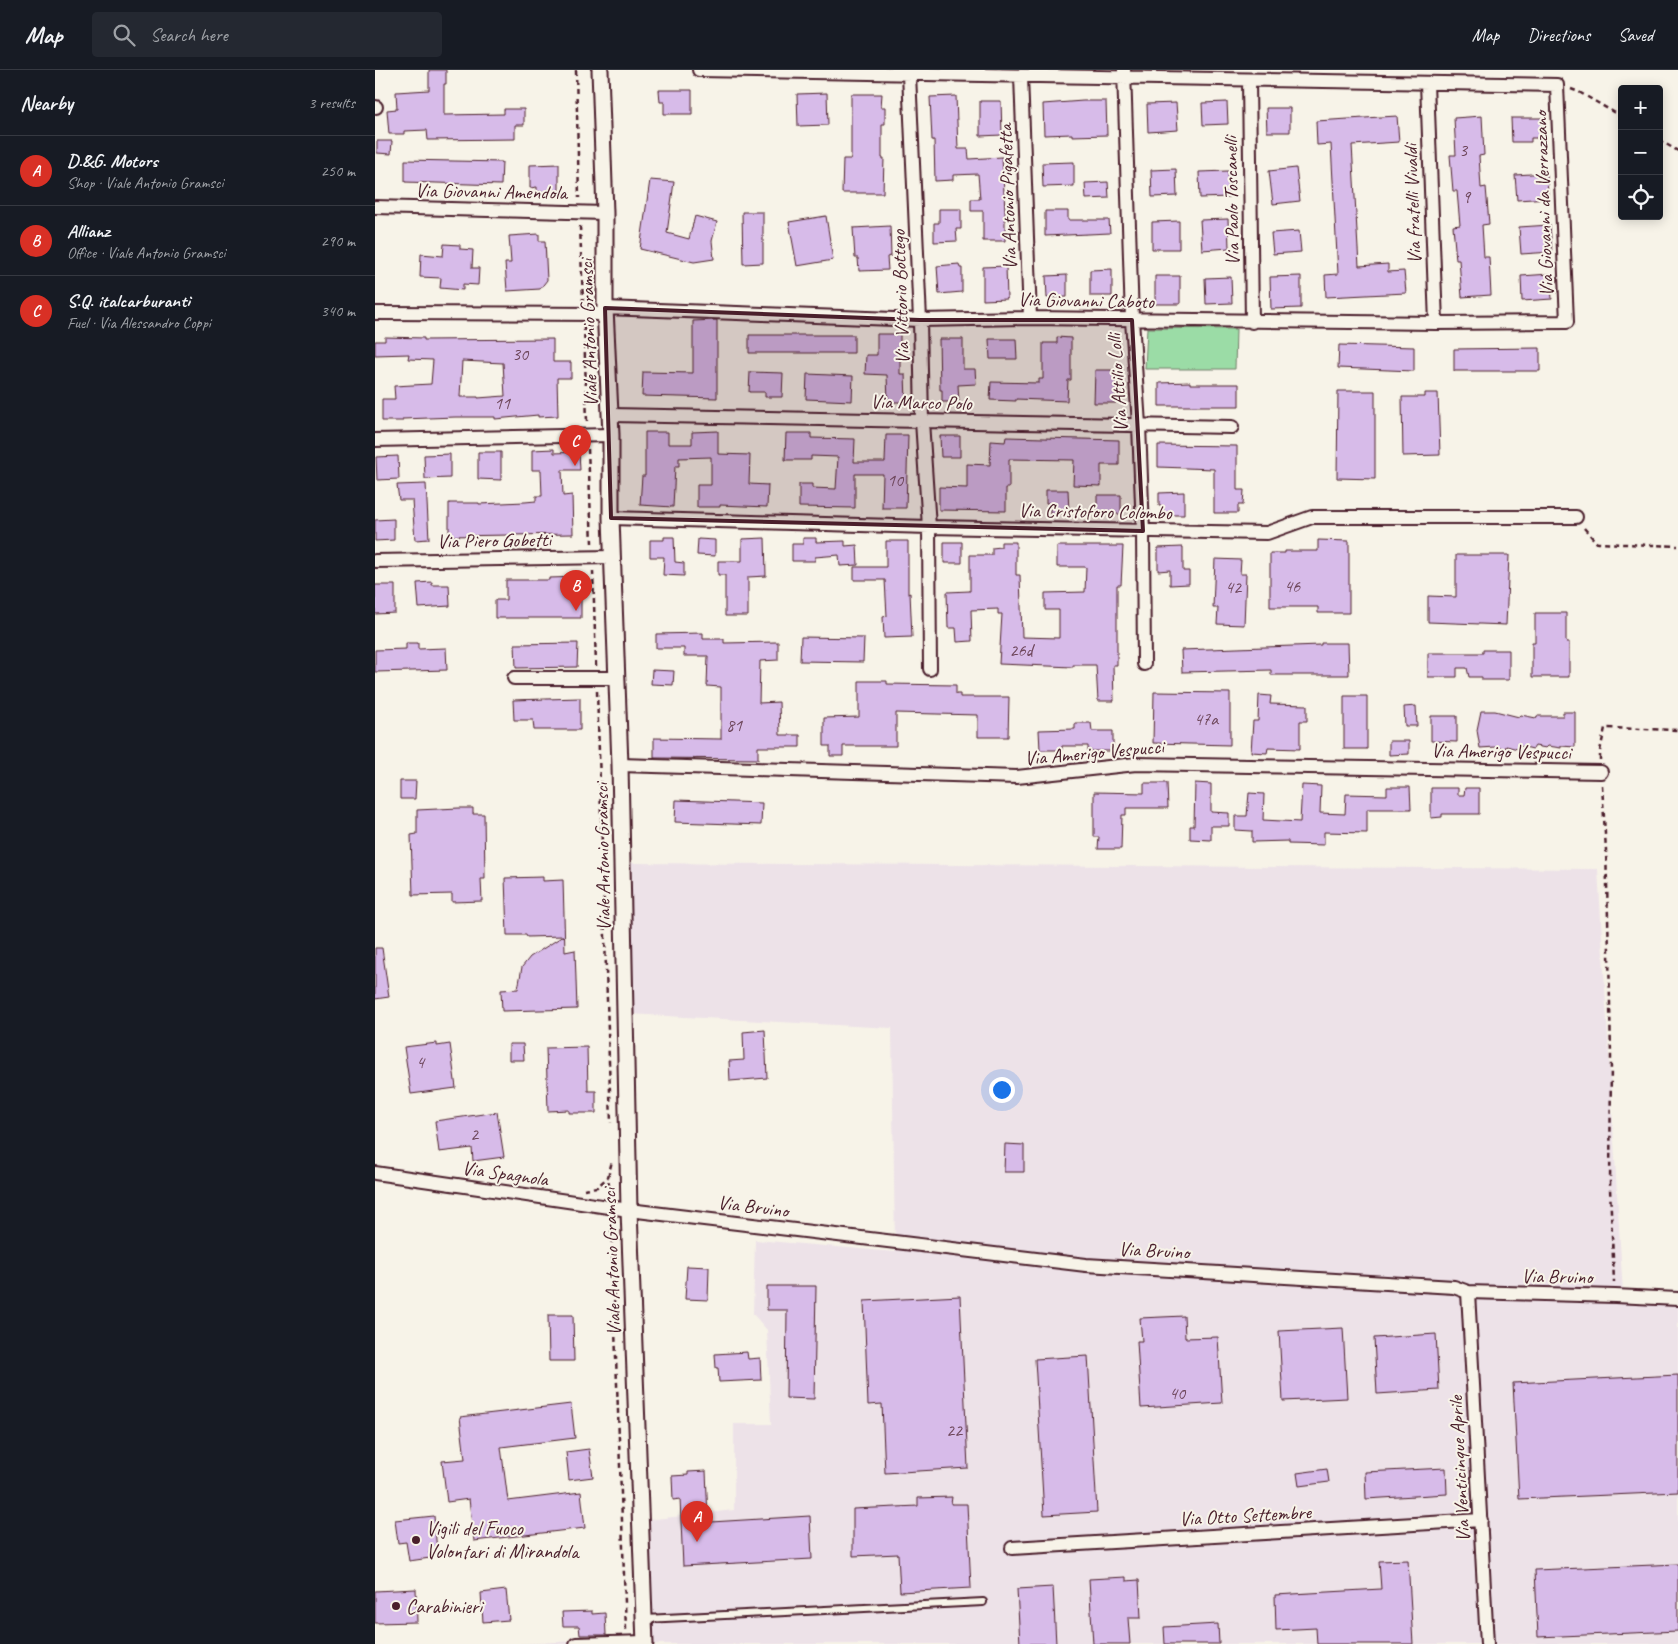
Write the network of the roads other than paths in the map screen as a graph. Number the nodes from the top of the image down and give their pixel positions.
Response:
1 (600, 70) edge
2 (699, 70) edge
3 (909, 74) junction
4 (1124, 74) edge
5 (1021, 76) junction
6 (1249, 80) junction
7 (1427, 83) junction
8 (375, 207) edge
9 (605, 213) junction
10 (605, 311) junction
11 (375, 312) edge
12 (1030, 318) junction
13 (920, 320) junction
14 (1132, 320) junction
15 (1251, 322) junction
16 (1567, 322) joint
17 (1436, 323) junction
18 (611, 415) junction
19 (922, 421) junction
20 (1139, 425) junction
21 (1232, 426) dead end
22 (611, 435) junction
23 (375, 440) edge
24 (1576, 517) road end
25 (611, 518) junction
26 (929, 527) junction
27 (1143, 531) junction
28 (613, 557) junction
29 (375, 560) edge
30 (1145, 664) dead end
31 (930, 669) dead end
32 (514, 678) dead end
33 (617, 678) junction
34 (620, 765) junction
35 (1601, 772) road end
36 (375, 1172) edge
37 (629, 1210) junction
38 (1468, 1292) junction
39 (1678, 1300) edge
40 (1481, 1520) junction
41 (1013, 1548) dead end
42 (983, 1602) dead end
43 (644, 1619) junction
44 (645, 1643) edge
45 (576, 1644) edge
46 (1487, 1644) edge

1 - 9 street, Viale Antonio Gramsci
2 - 3 street
3 - 5 street
3 - 13 street, Via Vittorio Bottego
4 - 5 street
4 - 6 street
4 - 14 street, Via Attilio Lolli
5 - 12 street, Via Antonio Pigafetta
6 - 7 street
6 - 15 street, Via Paolo Toscanelli
7 - 16 street, Via Giovanni da Verrazzano
7 - 17 street, Via fratelli Vivaldi
8 - 9 street, Via Giovanni Amendola
9 - 10 street, Viale Antonio Gramsci
10 - 11 street, Via Giovanni Caboto
10 - 13 street, Via Giovanni Caboto
10 - 18 street, Viale Antonio Gramsci
12 - 13 street, Via Giovanni Caboto
12 - 14 street, Via Giovanni Caboto
13 - 19 street, Via Vittorio Bottego
14 - 15 street, Via Giovanni Caboto
14 - 20 street, Via Attilio Lolli
15 - 17 street, Via Giovanni Caboto
16 - 17 street, Via Giovanni Caboto
18 - 19 street, Via Marco Polo
18 - 22 street, Viale Antonio Gramsci
19 - 20 street, Via Marco Polo
19 - 26 street, Via Vittorio Bottego
20 - 21 street, Via Marco Polo
20 - 27 street, Via Attilio Lolli
22 - 23 street
22 - 25 street, Viale Antonio Gramsci
24 - 27 street, Via Cristoforo Colombo
25 - 26 street, Via Cristoforo Colombo
25 - 28 street, Viale Antonio Gramsci
26 - 27 street, Via Cristoforo Colombo
26 - 31 street, Via Vittorio Bottego
27 - 30 street, Via Attilio Lolli
28 - 29 street, Via Piero Gobetti
28 - 33 street, Viale Antonio Gramsci
32 - 33 street
33 - 34 street, Viale Antonio Gramsci
34 - 35 street, Via Amerigo Vespucci
34 - 37 street, Viale Antonio Gramsci
36 - 37 street, Via Spagnola
37 - 38 street, Via Bruino
37 - 43 street, Viale Antonio Gramsci
38 - 39 street, Via Bruino
38 - 40 street, Via Venticinque Aprile
40 - 41 street, Via Otto Settembre
40 - 46 street, Via Venticinque Aprile
42 - 43 lane
43 - 44 street, Viale Antonio Gramsci
44 - 45 street

